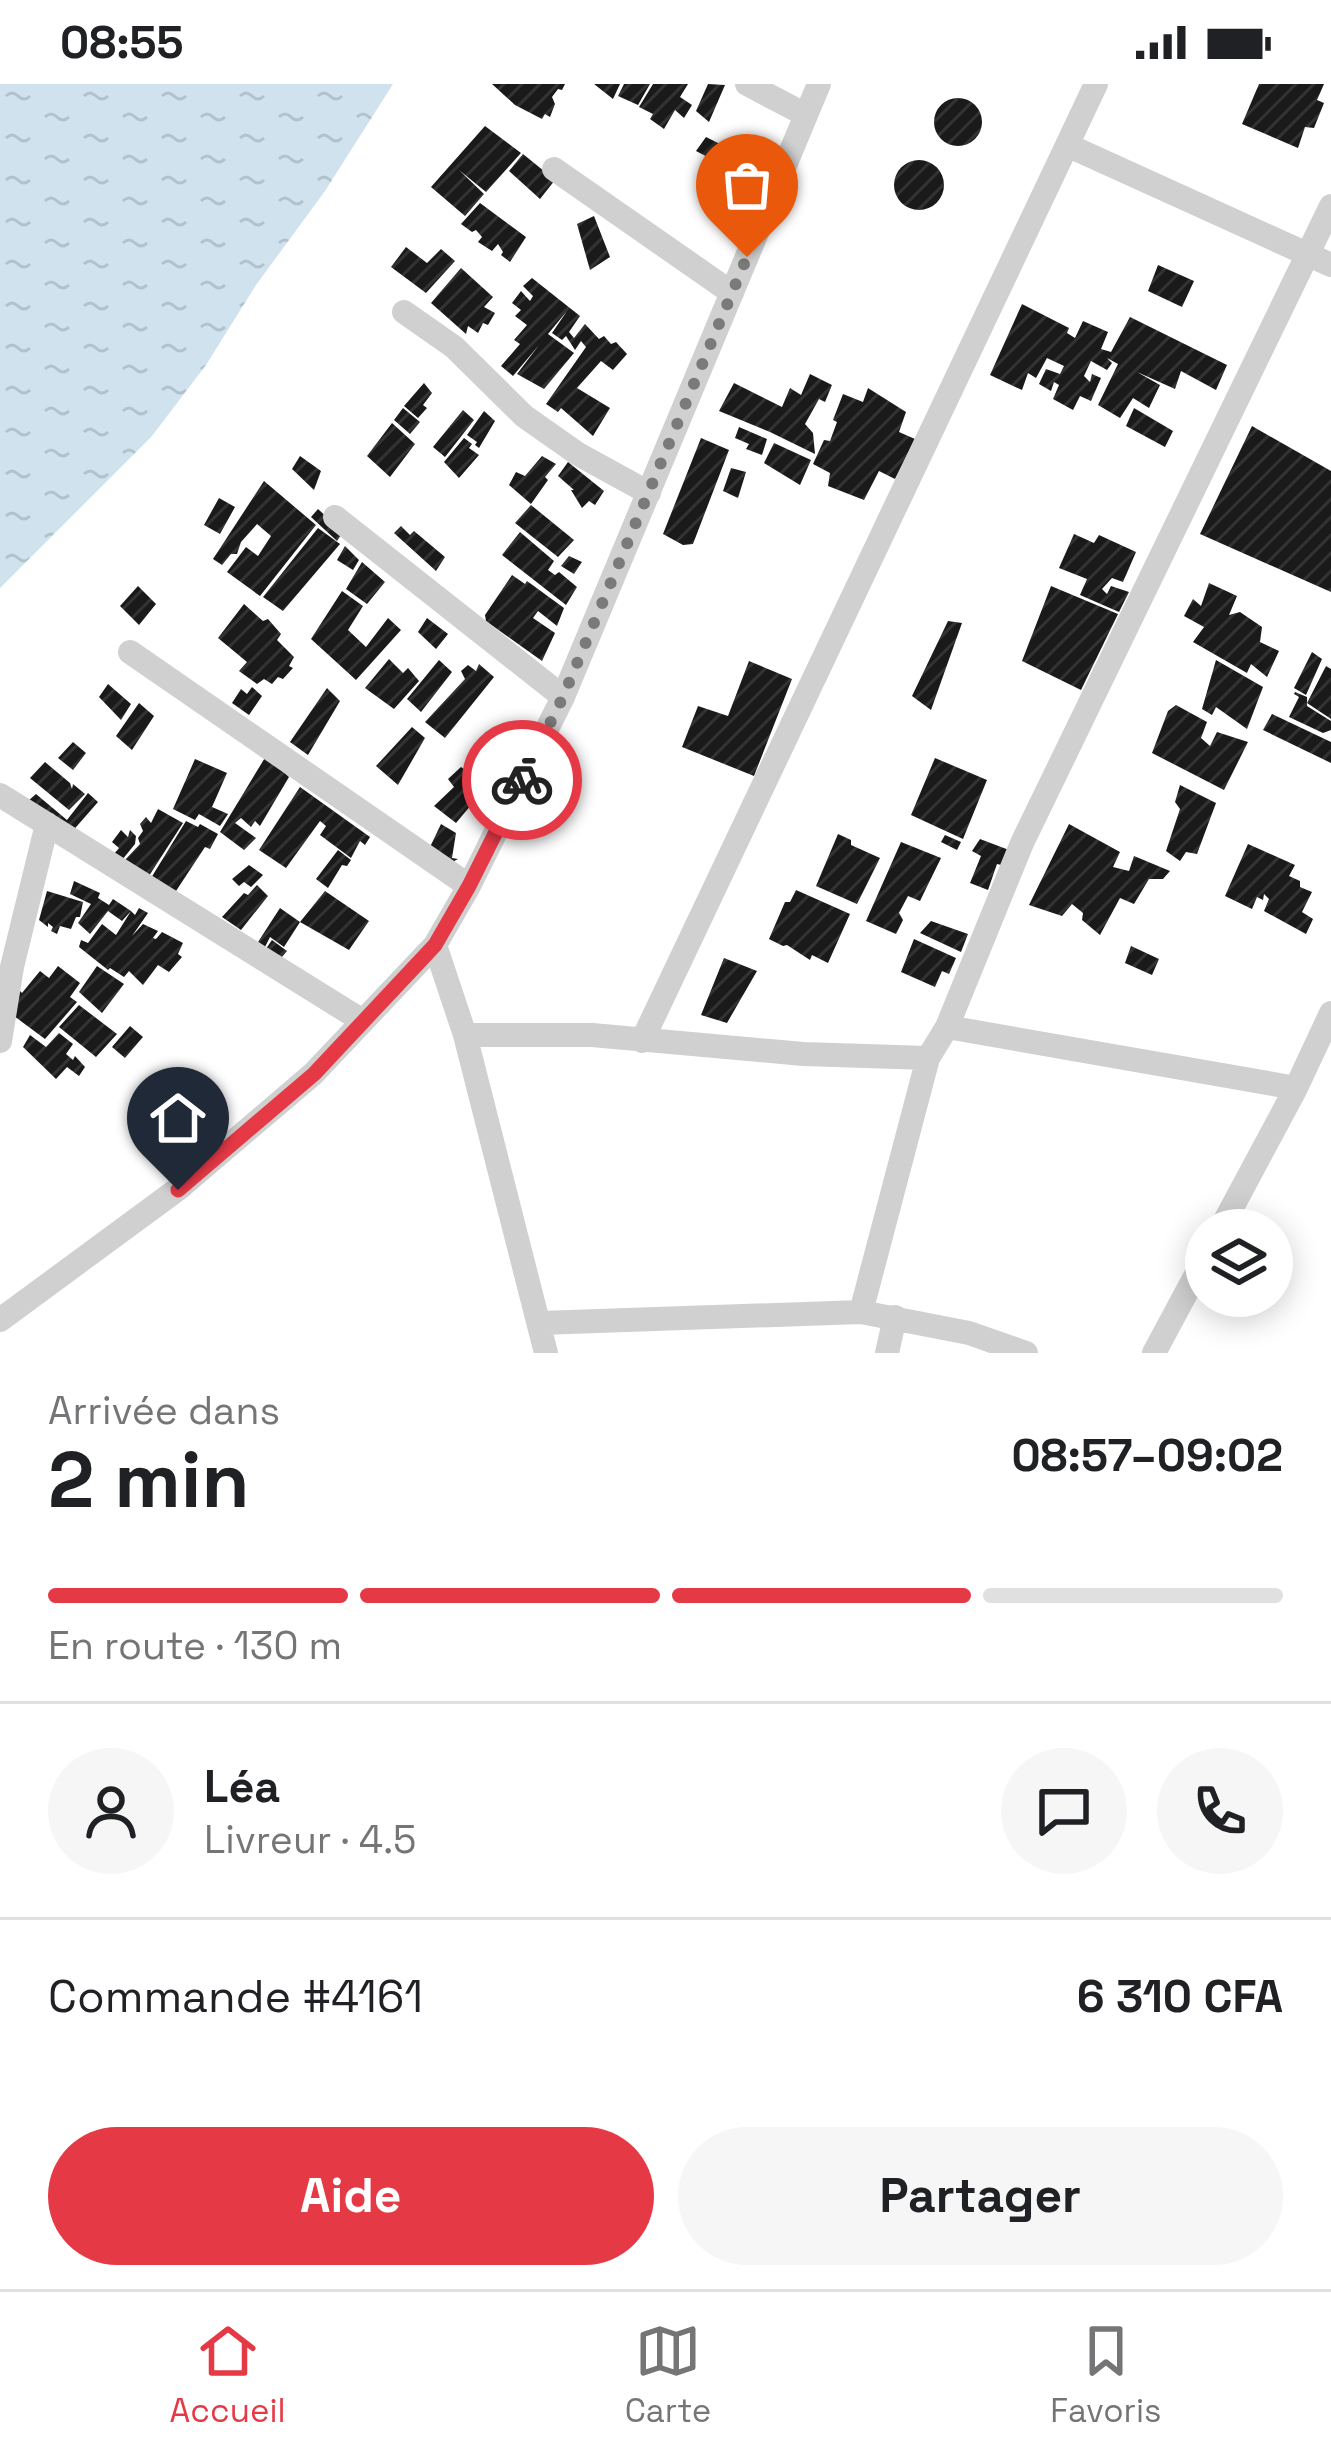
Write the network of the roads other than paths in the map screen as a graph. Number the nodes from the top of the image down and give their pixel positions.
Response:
1 (747, 84) edge
2 (819, 84) edge
3 (1096, 84) edge
4 (806, 116) junction
5 (1067, 145) junction
6 (554, 169) dead end
7 (1331, 206) edge
8 (1320, 261) edge
9 (732, 293) junction
10 (404, 312) dead end
11 (649, 494) junction
12 (335, 517) dead end
13 (130, 652) dead end
14 (563, 697) junction
15 (0, 794) edge
16 (47, 824) junction
17 (469, 886) junction
18 (435, 945) junction
19 (1331, 1013) edge
20 (361, 1020) junction
21 (947, 1027) junction
22 (465, 1035) junction
23 (0, 1041) edge
24 (642, 1041) junction
25 (928, 1058) junction
26 (1296, 1088) junction
27 (1231, 1209) edge
28 (1185, 1295) edge
29 (861, 1312) junction
30 (895, 1317) junction
31 (0, 1320) edge
32 (540, 1323) junction
33 (545, 1353) edge
34 (886, 1353) edge
35 (1026, 1353) edge
36 (1154, 1353) edge

1 - 4 street
2 - 4 street
3 - 5 street
4 - 9 street
5 - 8 street
5 - 24 street
6 - 9 street
7 - 8 street
8 - 21 street
9 - 11 street
10 - 11 street
11 - 14 street
12 - 14 street
13 - 17 street
14 - 17 street
15 - 16 street
16 - 20 street
16 - 23 street
17 - 18 street
18 - 20 street
18 - 22 street
19 - 26 street
20 - 31 street
21 - 25 street
21 - 26 street
22 - 24 street
22 - 32 street
24 - 25 street
25 - 29 street
26 - 27 street
28 - 36 street
29 - 30 street
29 - 32 street
30 - 34 street
30 - 35 street
32 - 33 street

